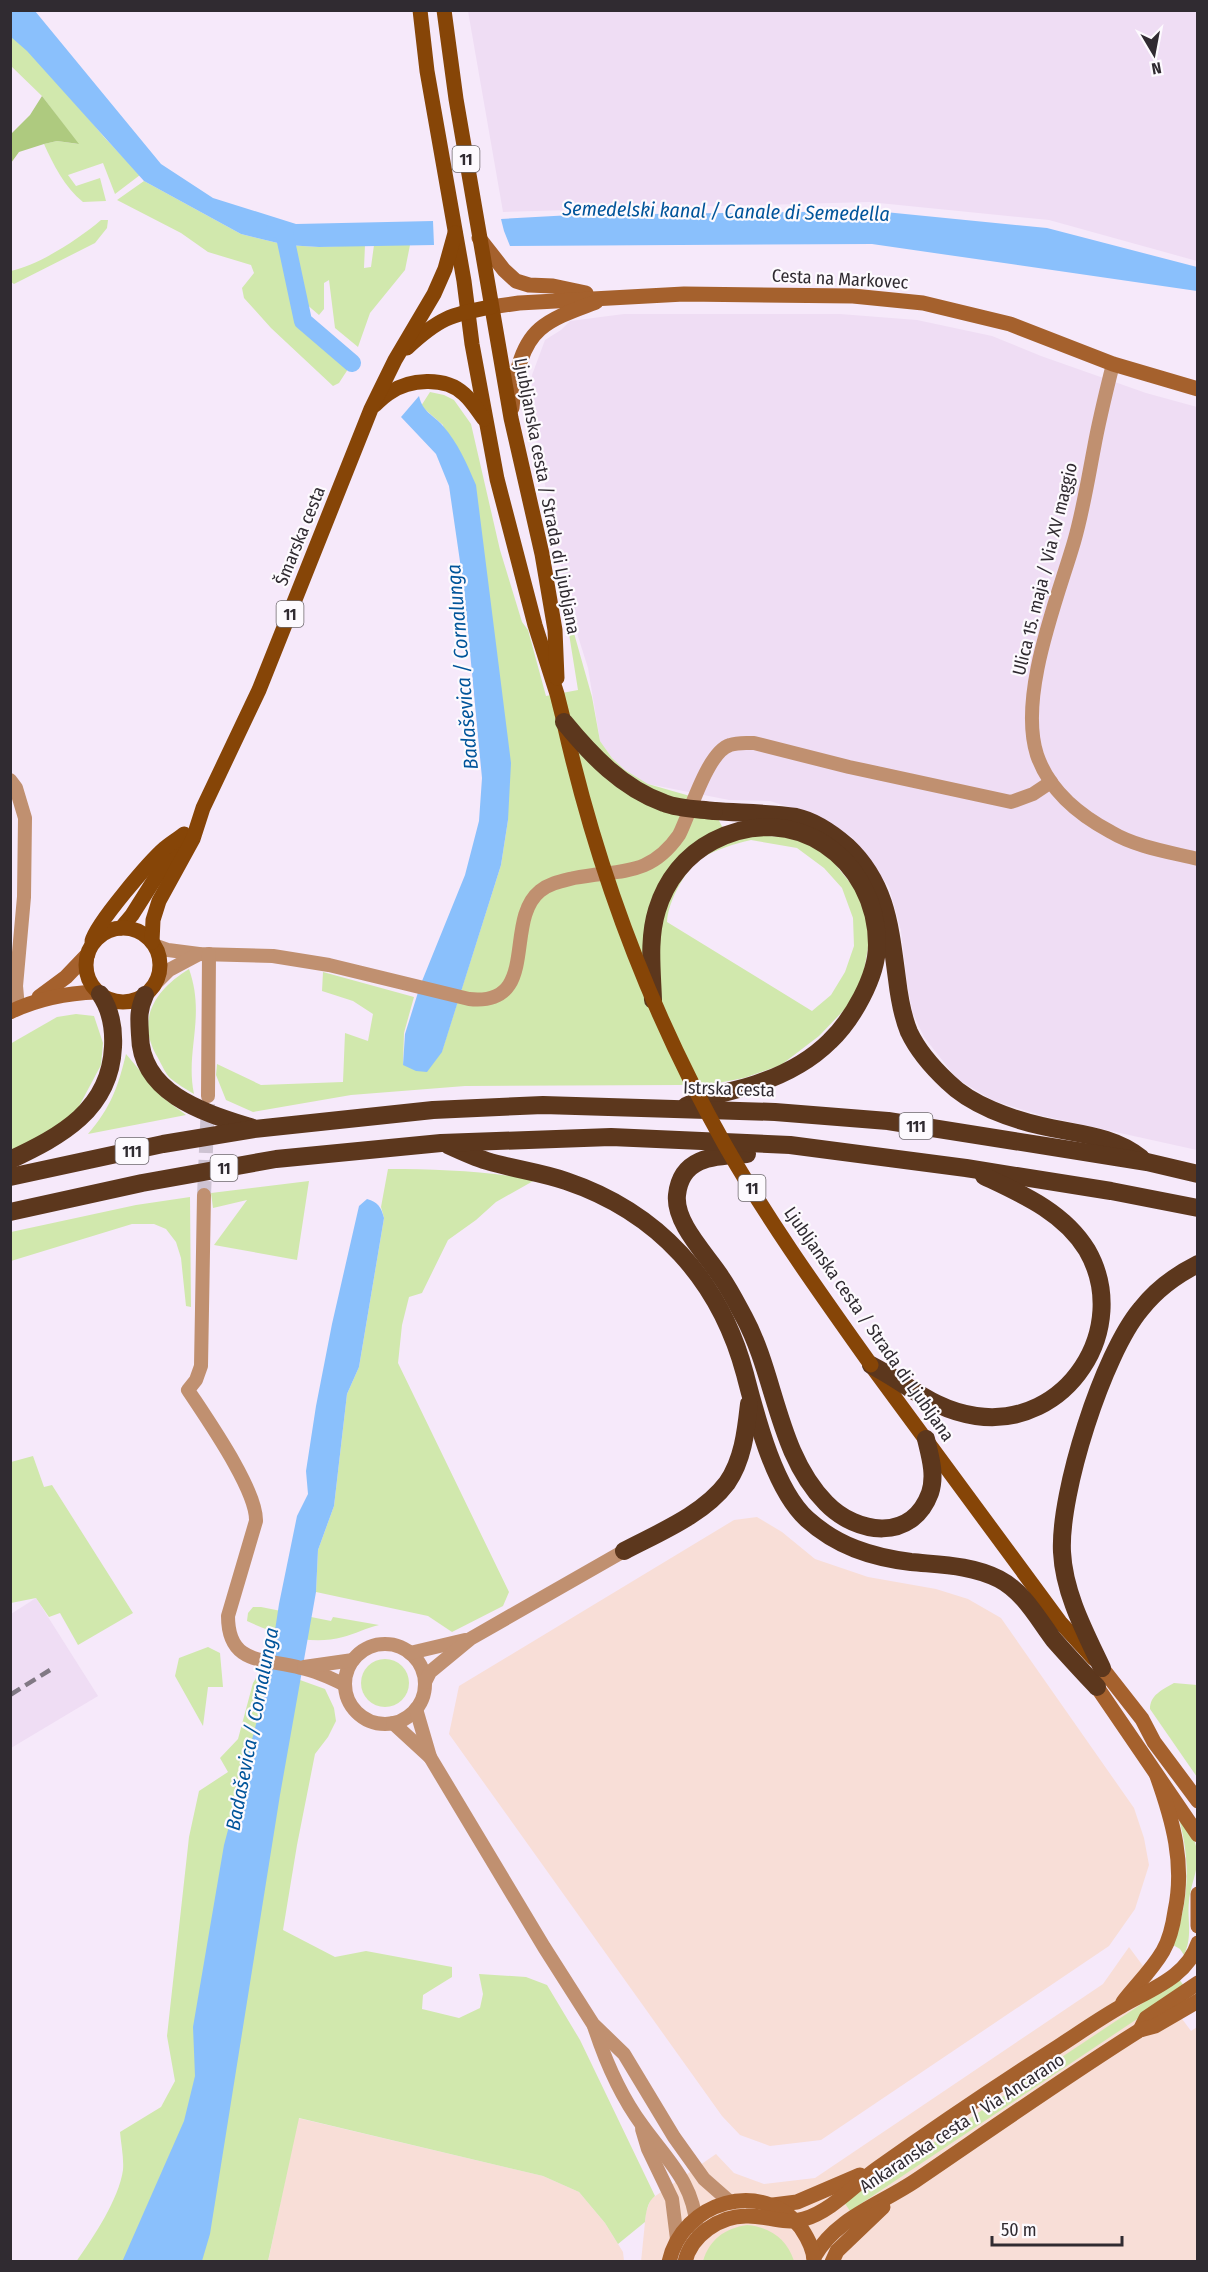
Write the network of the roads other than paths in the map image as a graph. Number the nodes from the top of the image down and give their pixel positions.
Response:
1 (420, 10) edge
2 (444, 10) edge
3 (455, 233) junction
4 (479, 238) junction
5 (607, 297) junction
6 (491, 307) junction
7 (467, 311) junction
8 (395, 360) junction
9 (1113, 364) junction
10 (1197, 389) edge
11 (371, 409) junction
12 (511, 418) junction
13 (486, 422) junction
14 (557, 694) junction
15 (564, 722) junction
16 (10, 780) edge
17 (1051, 782) junction
18 (203, 808) junction
19 (184, 834) junction
20 (1197, 859) edge
21 (121, 928) junction
22 (153, 943) junction
23 (89, 951) junction
24 (204, 954) junction
25 (150, 990) junction
26 (98, 993) junction
27 (653, 1000) junction
28 (34, 1001) junction
29 (14, 1010) edge
30 (208, 1096) tunnel mouth
31 (683, 1108) junction
32 (254, 1129) junction
33 (441, 1143) junction
34 (790, 1145) junction
35 (10, 1160) edge
36 (1147, 1162) junction
37 (966, 1168) junction
38 (1197, 1174) edge
39 (10, 1177) edge
40 (204, 1195) tunnel mouth
41 (1197, 1208) edge
42 (10, 1212) edge
43 (1197, 1264) edge
44 (871, 1365) junction
45 (750, 1399) junction
46 (926, 1439) junction
47 (624, 1551) joint
48 (1060, 1622) junction
49 (470, 1639) junction
50 (410, 1653) junction
51 (353, 1660) junction
52 (302, 1668) junction
53 (1102, 1668) junction
54 (424, 1682) junction
55 (345, 1685) junction
56 (1098, 1687) junction
57 (416, 1709) junction
58 (1142, 1719) junction
59 (393, 1723) junction
60 (430, 1757) junction
61 (1157, 1776) junction
62 (1197, 1785) edge
63 (1197, 1801) edge
64 (1197, 1835) edge
65 (1197, 1894) edge
66 (1197, 1926) edge
67 (1197, 1943) edge
68 (1197, 1983) edge
69 (1197, 2001) edge
70 (1120, 2007) junction
71 (593, 2024) junction
72 (1140, 2030) junction
73 (641, 2124) junction
74 (876, 2169) junction
75 (901, 2190) junction
76 (729, 2201) junction
77 (773, 2205) junction
78 (696, 2217) junction
79 (795, 2221) junction
80 (698, 2237) junction
81 (677, 2238) junction
82 (814, 2259) edge
83 (669, 2262) edge
84 (685, 2262) edge
85 (832, 2262) edge

1 - 3 main road, 11
2 - 4 main road, 11
3 - 7 main road, 11
3 - 8 main road
4 - 5 street
4 - 6 main road, 11
5 - 6 street, Cesta na Markovec
5 - 9 street, Cesta na Markovec
5 - 12 street
6 - 7 main road, Cesta na Markovec / 11
6 - 12 main road, Ljubljanska cesta / Strada di Ljubljana / 11
7 - 8 main road, 11
7 - 13 main road, Ljubljanska cesta / Strada di Ljubljana / 11
8 - 11 main road, 11
9 - 10 street, Cesta na Markovec
9 - 17 street, Ulica 15. maja / Via XV maggio
11 - 13 main road
11 - 18 main road, Šmarska cesta / 11
12 - 14 main road, Ljubljanska cesta / Strada di Ljubljana / 11
13 - 14 main road, Ljubljanska cesta / Strada di Ljubljana / 11
14 - 15 main road, Ljubljanska cesta / Strada di Ljubljana / 11
15 - 27 main road, Ljubljanska cesta / Strada di Ljubljana / 11, bridge
15 - 36 highway, bridge
16 - 29 street
17 - 20 street, Ulica 15. maja / Via XV maggio
17 - 24 street
18 - 19 main road, 11
18 - 22 main road, 11
19 - 21 main road, 11
19 - 23 main road
21 - 22 main road
21 - 23 main road, 11
22 - 24 street
22 - 25 main road, 11
23 - 26 main road
23 - 28 street
24 - 25 street
24 - 30 street
25 - 26 main road
25 - 32 highway
26 - 28 street
26 - 35 highway
27 - 31 highway
27 - 44 main road, Ljubljanska cesta / Strada di Ljubljana / 11, bridge
28 - 29 street
31 - 32 highway, Istrska cesta / 111
31 - 36 highway, Istrska cesta / 111
32 - 39 highway, 111
33 - 34 highway, 11
33 - 42 highway, 11
33 - 45 highway
34 - 37 highway, 11
34 - 46 highway
36 - 38 highway, Istrska cesta / 111
37 - 41 highway
37 - 44 highway
40 - 52 street
43 - 53 highway
44 - 46 main road, Ljubljanska cesta / Strada di Ljubljana / 11
45 - 47 highway
45 - 56 highway
46 - 48 main road, Ljubljanska cesta / Strada di Ljubljana / 11
47 - 49 street
48 - 53 main road, Ljubljanska cesta / Strada di Ljubljana / 11
48 - 56 main road, Ljubljanska cesta / Strada di Ljubljana / 11
49 - 50 street
49 - 54 street
50 - 51 street
50 - 54 street
51 - 52 street
51 - 55 street
52 - 55 street
53 - 58 street, Ljubljanska cesta / Strada di Ljubljana
54 - 57 street
55 - 59 street
56 - 61 street, Ljubljanska cesta / Strada di Ljubljana
57 - 59 street
57 - 60 street
58 - 62 street
58 - 63 street, Ljubljanska cesta / Strada di Ljubljana
59 - 60 street
60 - 71 street
61 - 64 street, Ljubljanska cesta / Strada di Ljubljana
61 - 70 street
65 - 66 street
67 - 70 street, Ankaranska cesta / Via Ancarano
68 - 72 street, Ankaranska cesta / Via Ancarano
69 - 72 street, Ankaranska cesta / Via Ancarano
70 - 74 street, Ankaranska cesta / Via Ancarano
71 - 73 street
71 - 76 street
72 - 75 street, Ankaranska cesta / Via Ancarano
73 - 78 street
73 - 81 street
74 - 77 street, Ankaranska cesta / Via Ancarano
74 - 79 street, Ankaranska cesta / Via Ancarano
75 - 82 street, Ankaranska cesta / Via Ancarano
75 - 85 street
76 - 77 street
76 - 78 street
77 - 79 street
78 - 80 street
78 - 81 street
79 - 80 street
79 - 82 street
80 - 84 street
81 - 83 street

